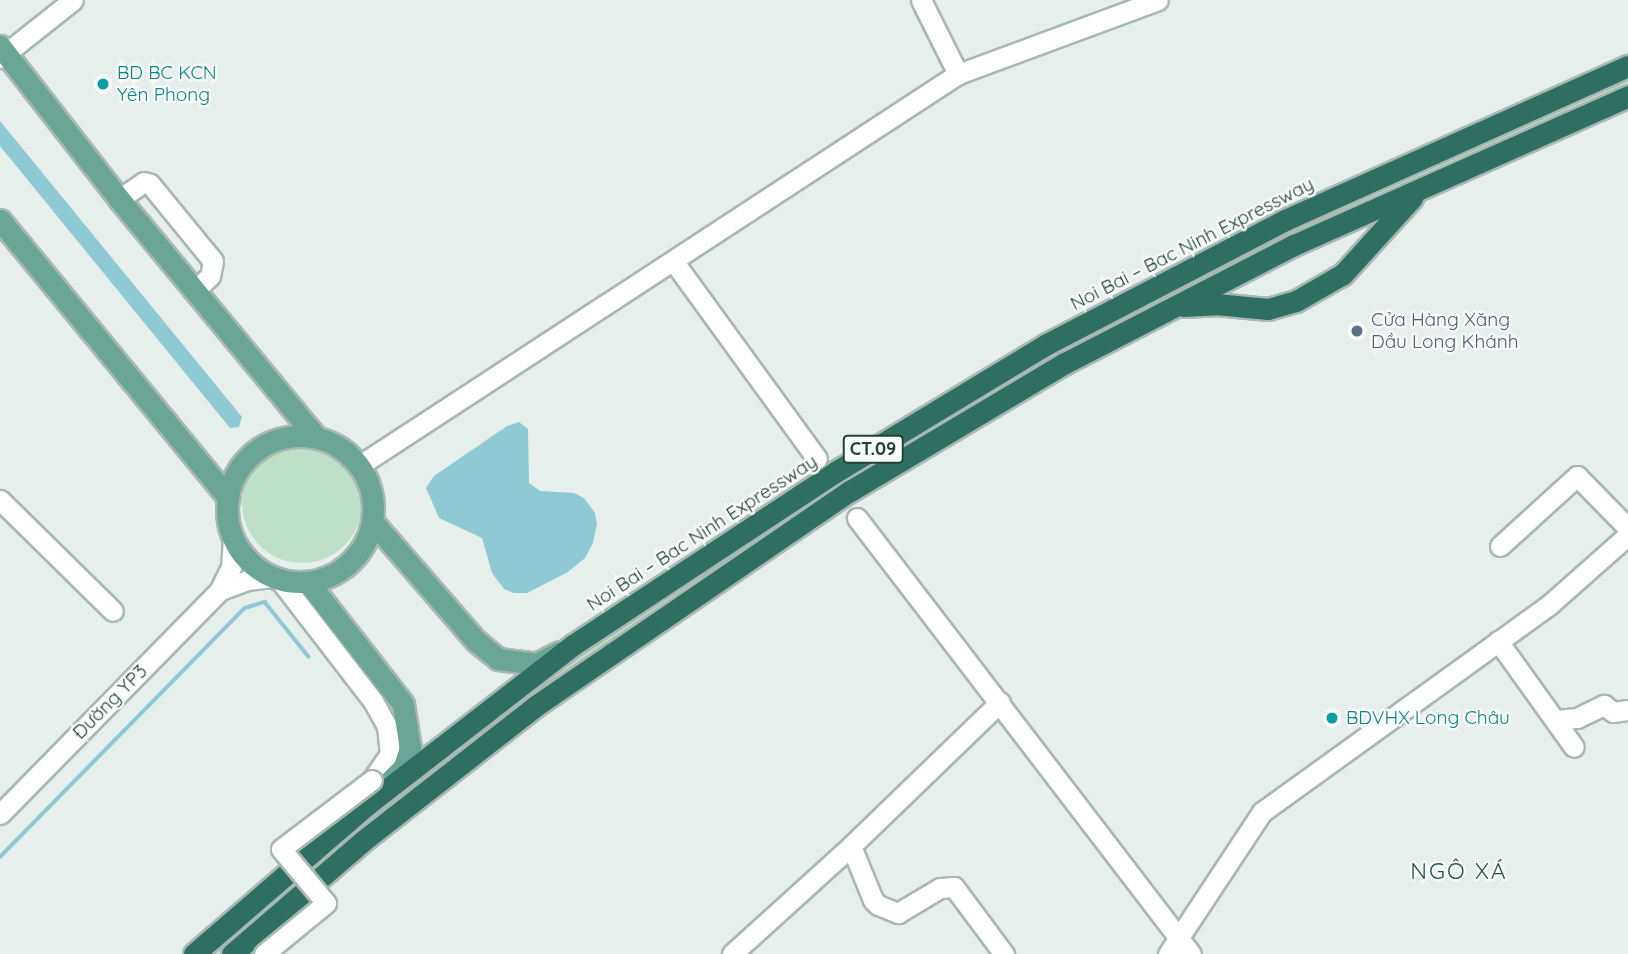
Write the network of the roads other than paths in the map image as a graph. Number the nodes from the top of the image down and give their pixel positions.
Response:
1 (73, 0) edge
2 (921, 0) edge
3 (1158, 0) edge
4 (2, 53) edge
5 (1628, 66) edge
6 (958, 74) junction
7 (1628, 96) edge
8 (1424, 187) junction
9 (119, 199) junction
10 (0, 220) edge
11 (674, 262) junction
12 (194, 291) junction
13 (1174, 307) junction
14 (316, 437) junction
15 (817, 459) tunnel mouth
16 (360, 465) junction
17 (228, 498) junction
18 (0, 500) edge
19 (857, 518) tunnel mouth
20 (372, 521) junction
21 (1628, 528) edge
22 (1628, 535) edge
23 (233, 540) junction
24 (1500, 546) dead end
25 (275, 578) junction
26 (308, 582) junction
27 (220, 590) junction
28 (113, 611) dead end
29 (1499, 641) junction
30 (573, 645) junction
31 (1000, 702) junction
32 (1628, 710) edge
33 (1557, 720) junction
34 (1574, 747) dead end
35 (368, 804) junction
36 (0, 814) edge
37 (851, 846) junction
38 (1174, 946) edge
39 (194, 954) edge
40 (232, 954) edge
41 (264, 954) edge
42 (732, 954) edge
43 (1004, 954) edge
44 (1191, 954) edge

1 - 4 street
2 - 6 street
3 - 6 street
4 - 9 main road
5 - 30 highway, Noi Bai – Bac Ninh Expressway / CT.09
6 - 11 street
7 - 8 highway, CT.09
8 - 13 highway, CT.09
8 - 13 highway
9 - 12 main road
9 - 12 street
10 - 17 main road
11 - 15 street
11 - 16 street
12 - 14 main road
13 - 40 highway, CT.09
14 - 16 main road
14 - 17 main road
16 - 20 main road
17 - 23 main road
18 - 28 street
19 - 31 street
20 - 26 main road
20 - 30 main road
21 - 24 street
22 - 29 street
23 - 25 main road
23 - 27 street
25 - 26 main road
25 - 27 street
25 - 41 street, bridge
26 - 35 main road
27 - 36 street, Đường YP3
29 - 33 street
29 - 38 street
30 - 35 highway, Noi Bai – Bac Ninh Expressway / CT.09
31 - 37 street
31 - 38 street
32 - 33 street
33 - 34 street
35 - 39 highway, Noi Bai – Bac Ninh Expressway / CT.09
37 - 42 street
37 - 43 street
38 - 44 street

